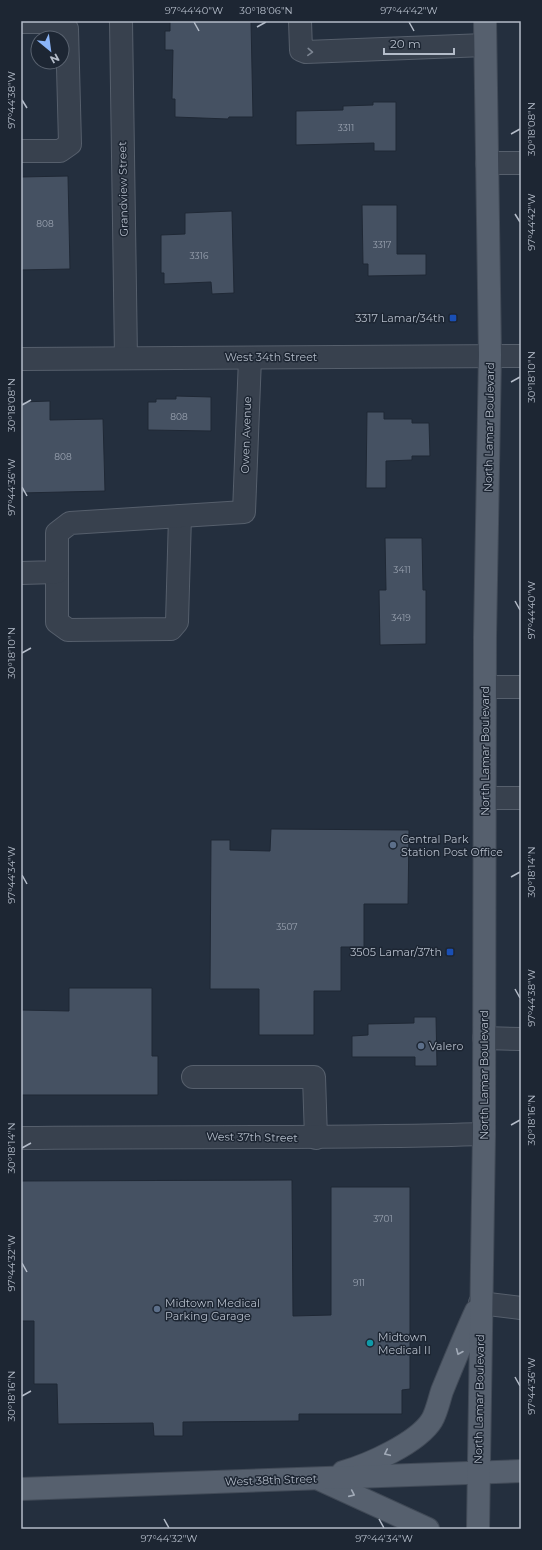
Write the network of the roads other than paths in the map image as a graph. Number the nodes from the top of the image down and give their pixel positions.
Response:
1 (121, 21) edge
2 (300, 21) edge
3 (485, 21) edge
4 (21, 22) edge
5 (485, 45) junction
6 (21, 151) edge
7 (487, 163) junction
8 (521, 163) edge
9 (490, 355) junction
10 (521, 356) edge
11 (126, 358) junction
12 (250, 358) junction
13 (21, 359) edge
14 (180, 516) junction
15 (57, 572) junction
16 (21, 573) edge
17 (485, 687) junction
18 (521, 687) edge
19 (485, 798) junction
20 (521, 798) edge
21 (484, 1038) junction
22 (521, 1039) edge
23 (193, 1077) dead end
24 (484, 1134) junction
25 (21, 1138) edge
26 (316, 1138) junction
27 (480, 1303) junction
28 (521, 1308) edge
29 (478, 1472) junction
30 (521, 1472) edge
31 (316, 1478) junction
32 (21, 1489) edge
33 (428, 1529) edge
34 (478, 1529) edge

1 - 11 street, Grandview Street
2 -> 5 street
3 - 5 main road, North Lamar Boulevard
4 - 6 street
5 - 7 main road, North Lamar Boulevard
7 - 8 street
7 - 9 main road, North Lamar Boulevard
9 - 10 street, West 34th Street
9 - 12 street, West 34th Street
9 - 17 main road, North Lamar Boulevard
11 - 12 street, West 34th Street
11 - 13 street, West 34th Street
12 - 14 street, Owen Avenue
14 - 15 street
14 - 15 street
15 - 16 street
17 - 18 street
17 - 19 main road, North Lamar Boulevard
19 - 20 street
19 - 21 main road, North Lamar Boulevard
21 - 22 street
21 - 24 main road, North Lamar Boulevard
23 - 26 street
24 - 26 street, West 37th Street
24 - 27 main road, North Lamar Boulevard
25 - 26 street, West 37th Street
27 - 28 street
27 - 29 main road, North Lamar Boulevard
27 -> 31 main road
29 - 30 main road, West 38th Street
29 - 31 main road, West 38th Street
29 - 34 main road, North Lamar Boulevard
31 - 32 main road, West 38th Street
31 -> 33 main road

